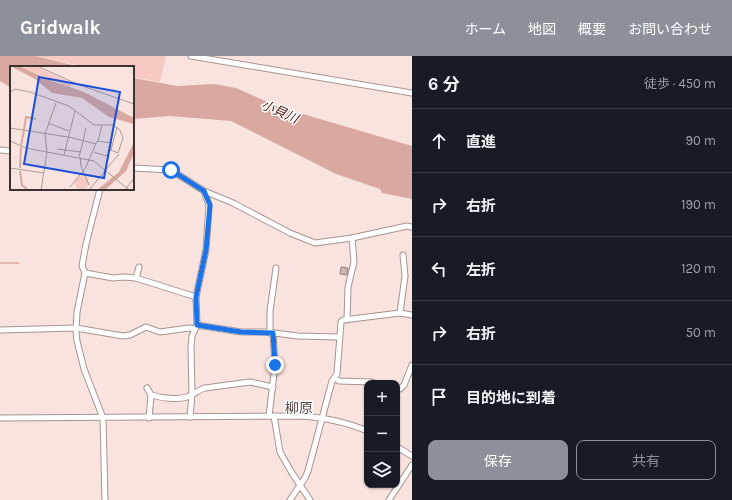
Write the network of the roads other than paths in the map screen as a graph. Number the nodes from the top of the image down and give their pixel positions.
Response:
1 (191, 56) edge
2 (412, 93) edge
3 (0, 150) edge
4 (10, 151) edge
5 (134, 168) edge
6 (100, 190) edge
7 (204, 191) junction
8 (412, 227) edge
9 (352, 238) junction
10 (403, 255) dead end
11 (139, 266) dead end
12 (276, 268) dead end
13 (85, 274) junction
14 (136, 278) junction
15 (196, 297) junction
16 (400, 313) junction
17 (412, 315) edge
18 (347, 320) junction
19 (196, 327) junction
20 (76, 328) junction
21 (0, 330) edge
22 (272, 333) junction
23 (339, 337) junction
24 (412, 365) edge
25 (335, 378) junction
26 (364, 382) edge
27 (273, 387) junction
28 (147, 388) dead end
29 (400, 388) edge
30 (192, 394) junction
31 (151, 395) junction
32 (271, 416) junction
33 (190, 417) junction
34 (0, 418) edge
35 (103, 418) junction
36 (149, 418) junction
37 (323, 418) junction
38 (364, 430) edge
39 (400, 449) edge
40 (412, 456) edge
41 (412, 465) edge
42 (300, 485) junction
43 (105, 500) edge
44 (290, 500) edge
45 (310, 500) edge
46 (389, 500) edge

1 - 2 street
3 - 4 street
5 - 7 street
6 - 13 street
7 - 9 street
7 - 15 street
8 - 9 street
9 - 18 street
10 - 16 street
11 - 14 street
12 - 22 street
13 - 14 street
13 - 20 street
14 - 15 street
15 - 19 street
16 - 17 street
16 - 18 street
18 - 23 street
19 - 20 street
19 - 22 street
19 - 30 street
20 - 21 street
20 - 35 street
22 - 23 street
22 - 27 street
23 - 25 street
24 - 29 street
25 - 26 street
25 - 37 street
27 - 30 street
27 - 32 street
28 - 31 street
30 - 31 street
30 - 33 street
31 - 36 street
32 - 33 street
32 - 37 street
32 - 42 street
33 - 36 street
34 - 35 street
35 - 36 street
35 - 43 street
37 - 38 street
37 - 42 street
39 - 40 street
41 - 46 street
42 - 44 street
42 - 45 street

